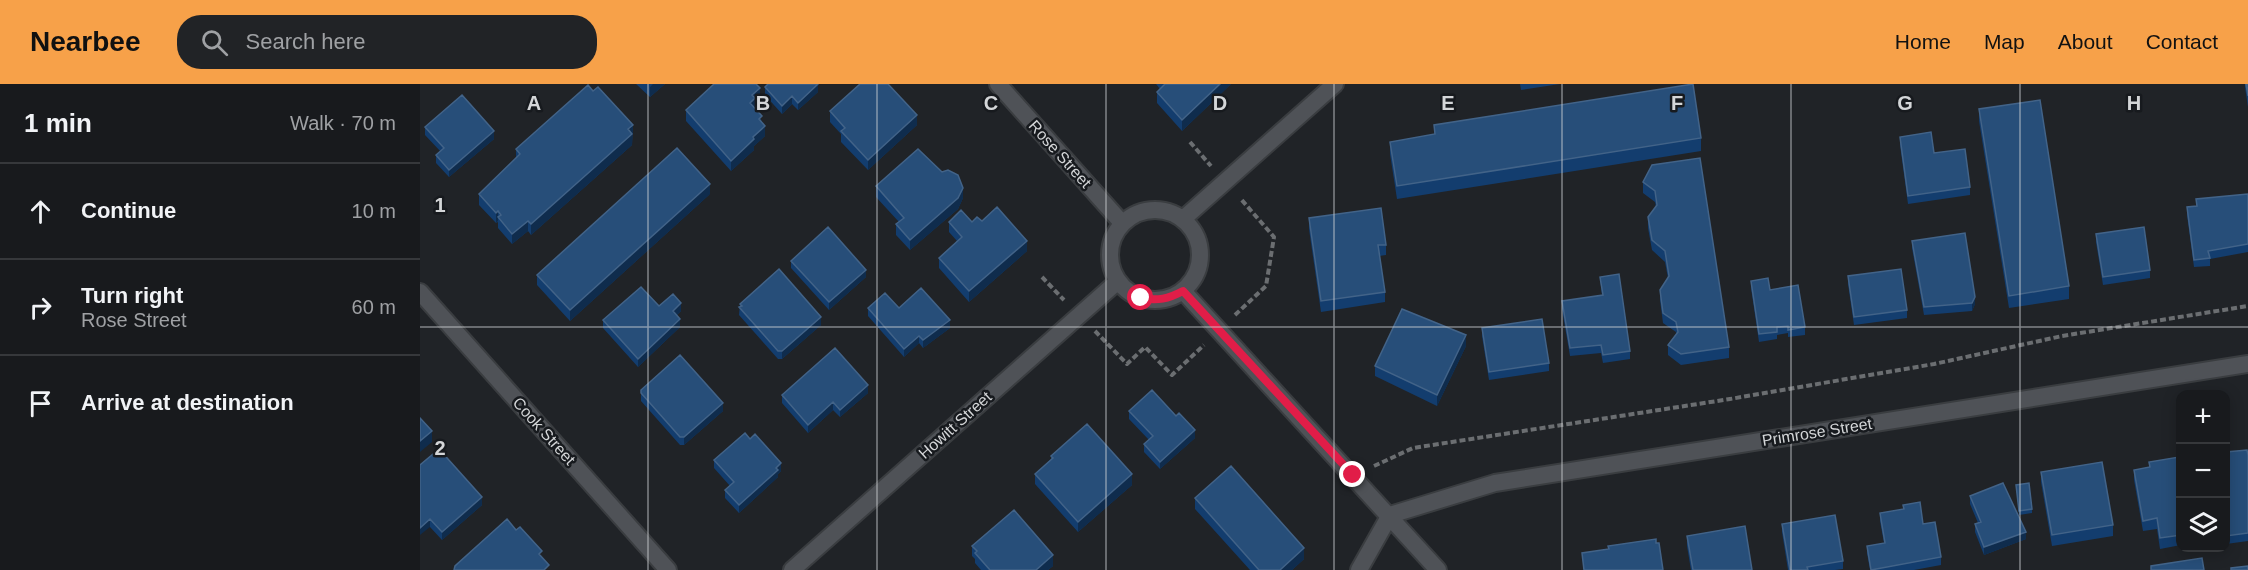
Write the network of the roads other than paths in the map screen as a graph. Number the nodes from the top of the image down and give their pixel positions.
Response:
1 (998, 84) edge
2 (1335, 84) edge
3 (1183, 219) junction
4 (1122, 223) junction
5 (1118, 281) junction
6 (1183, 291) junction
7 (420, 292) edge
8 (2248, 364) edge
9 (1390, 515) junction
10 (668, 570) edge
11 (792, 570) edge
12 (1359, 570) edge
13 (1438, 570) edge

1 - 4 street, Rose Street
2 - 3 street
3 - 4 street
3 - 6 street
4 - 5 street
5 - 6 street
5 - 11 street, Howitt Street
6 - 9 street
7 - 10 street, Cook Street
8 - 9 street, Primrose Street
9 - 12 street
9 - 13 street

